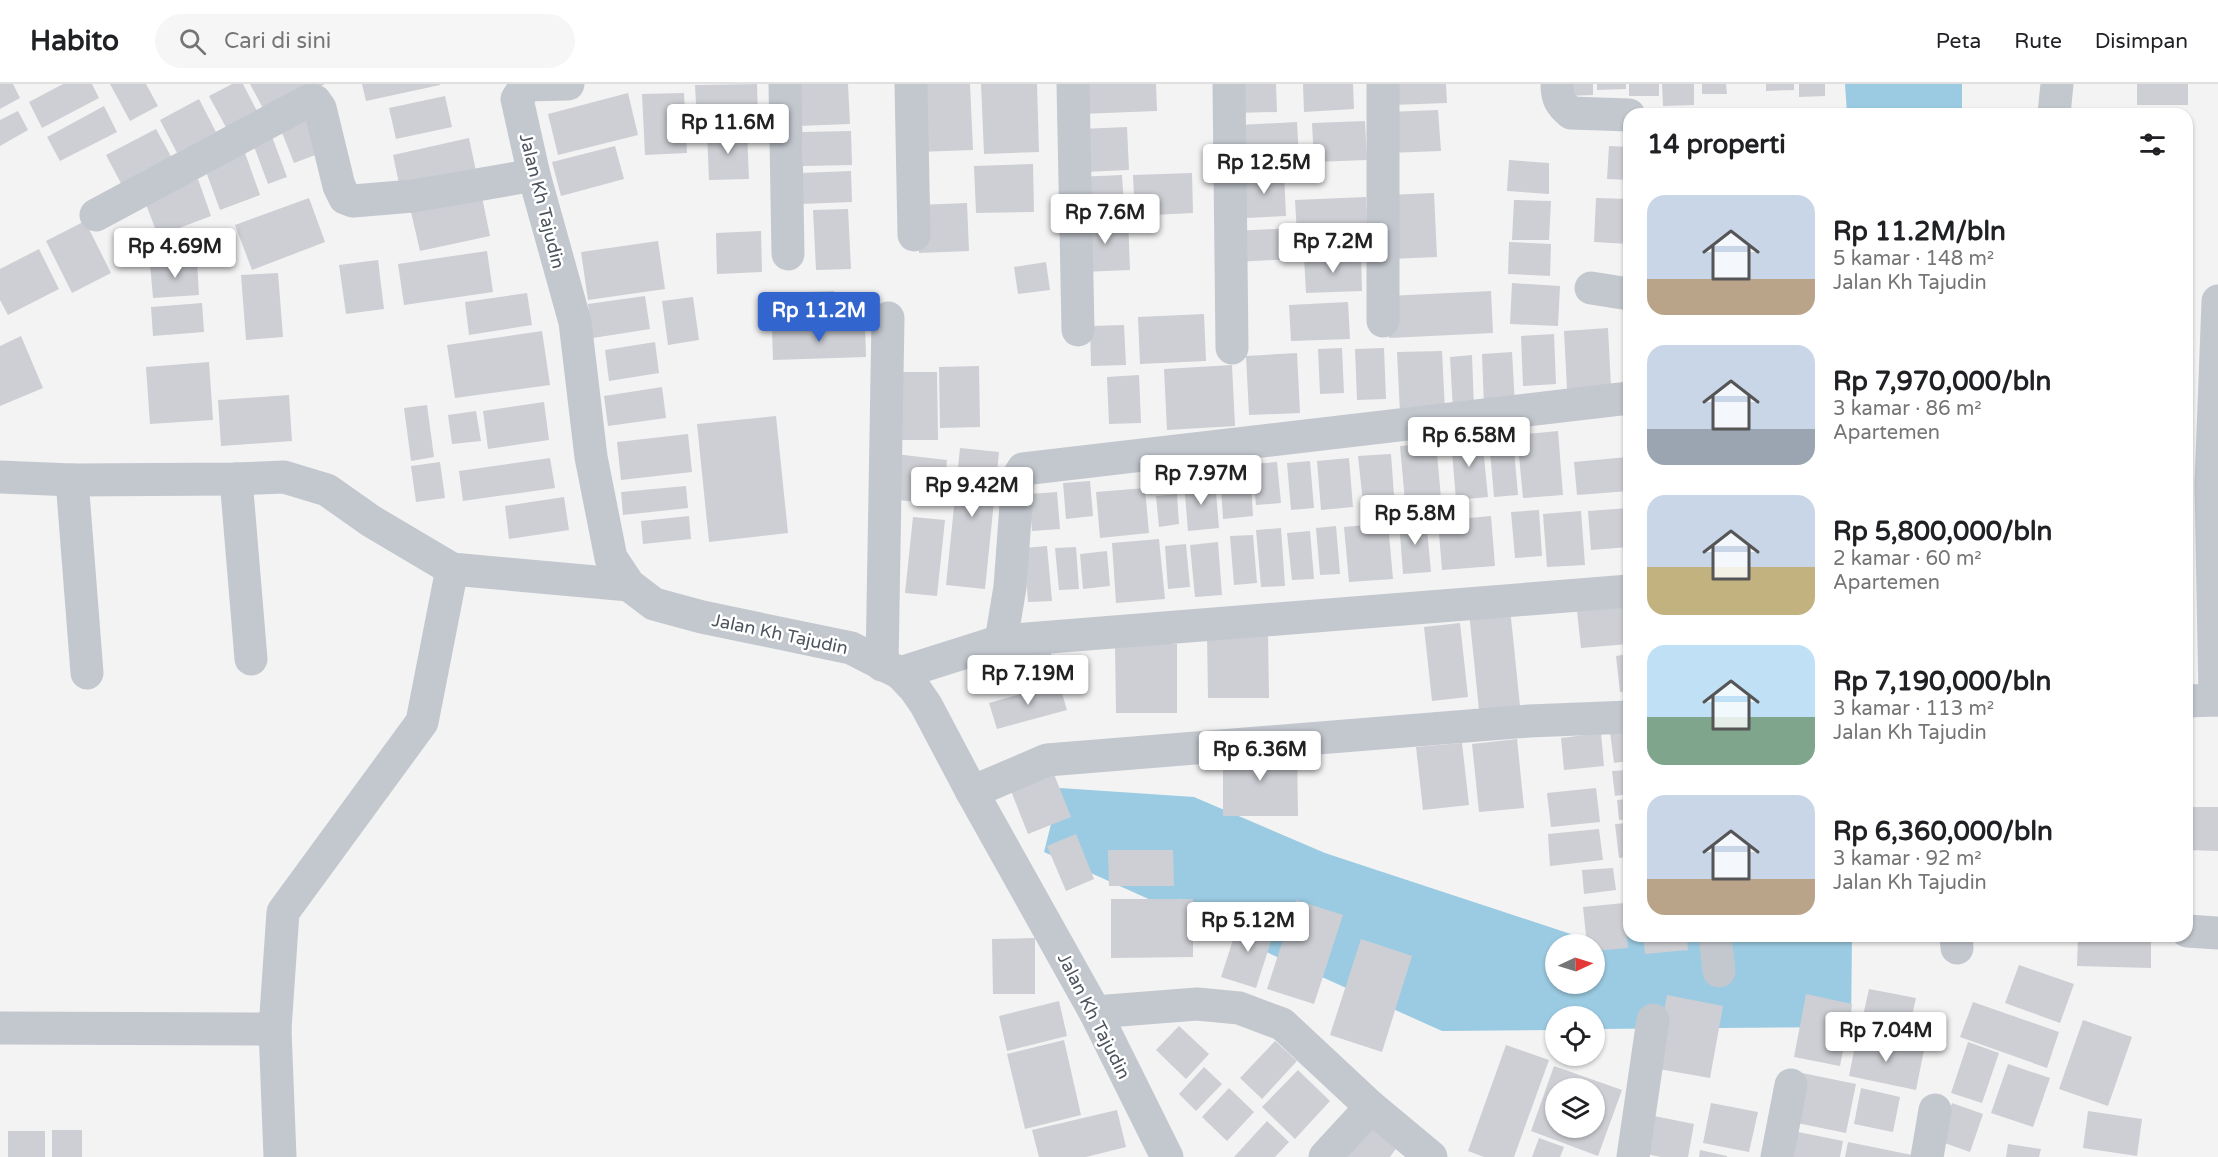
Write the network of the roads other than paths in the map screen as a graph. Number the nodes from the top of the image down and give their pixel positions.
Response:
1 (568, 84) edge
2 (784, 84) edge
3 (911, 84) edge
4 (1073, 84) edge
5 (1229, 84) edge
6 (1383, 84) edge
7 (1557, 84) edge
8 (2057, 84) edge
9 (527, 85) edge
10 (2055, 108) edge
11 (1623, 115) edge
12 (534, 175) junction
13 (96, 214) dead end
14 (914, 235) dead end
15 (788, 254) dead end
16 (1591, 288) dead end
17 (1623, 293) edge
18 (2218, 301) edge
19 (888, 318) dead end
20 (1383, 321) dead end
21 (1078, 330) dead end
22 (1232, 348) dead end
23 (1623, 399) edge
24 (0, 477) edge
25 (236, 479) junction
26 (72, 480) junction
27 (2214, 484) edge
28 (452, 568) junction
29 (629, 585) junction
30 (1623, 591) edge
31 (1001, 641) junction
32 (251, 658) dead end
33 (891, 669) junction
34 (87, 673) dead end
35 (2207, 700) edge
36 (1623, 717) edge
37 (972, 792) junction
38 (2193, 931) edge
39 (2218, 933) edge
40 (1716, 942) edge
41 (1719, 971) dead end
42 (1095, 1012) junction
43 (1653, 1020) dead end
44 (0, 1028) edge
45 (275, 1029) junction
46 (1791, 1085) dead end
47 (1371, 1107) junction
48 (1935, 1110) dead end
49 (280, 1157) edge
50 (1167, 1157) edge
51 (1326, 1157) edge
52 (1431, 1157) edge
53 (1633, 1157) edge
54 (1778, 1157) edge
55 (1927, 1157) edge

1 - 9 street
2 - 15 street
3 - 14 street
4 - 21 street
5 - 22 street
6 - 20 street
7 - 11 street
8 - 10 street
9 - 12 street, Jalan Kh Tajudin
12 - 13 street
12 - 29 street, Jalan Kh Tajudin
16 - 17 street
18 - 27 street
19 - 33 street
23 - 31 street
24 - 26 street
25 - 26 street
25 - 28 street
25 - 32 street
26 - 34 street
27 - 35 street
28 - 29 street
28 - 45 street
29 - 33 street, Jalan Kh Tajudin
30 - 31 street
31 - 33 street
33 - 37 street, Jalan Kh Tajudin
36 - 37 street
37 - 42 street, Jalan Kh Tajudin
38 - 39 street
40 - 41 street
42 - 47 street
42 - 50 street, Jalan Kh Tajudin
43 - 53 street
44 - 45 street
45 - 49 street
46 - 54 street
47 - 51 street
47 - 52 street
48 - 55 street

